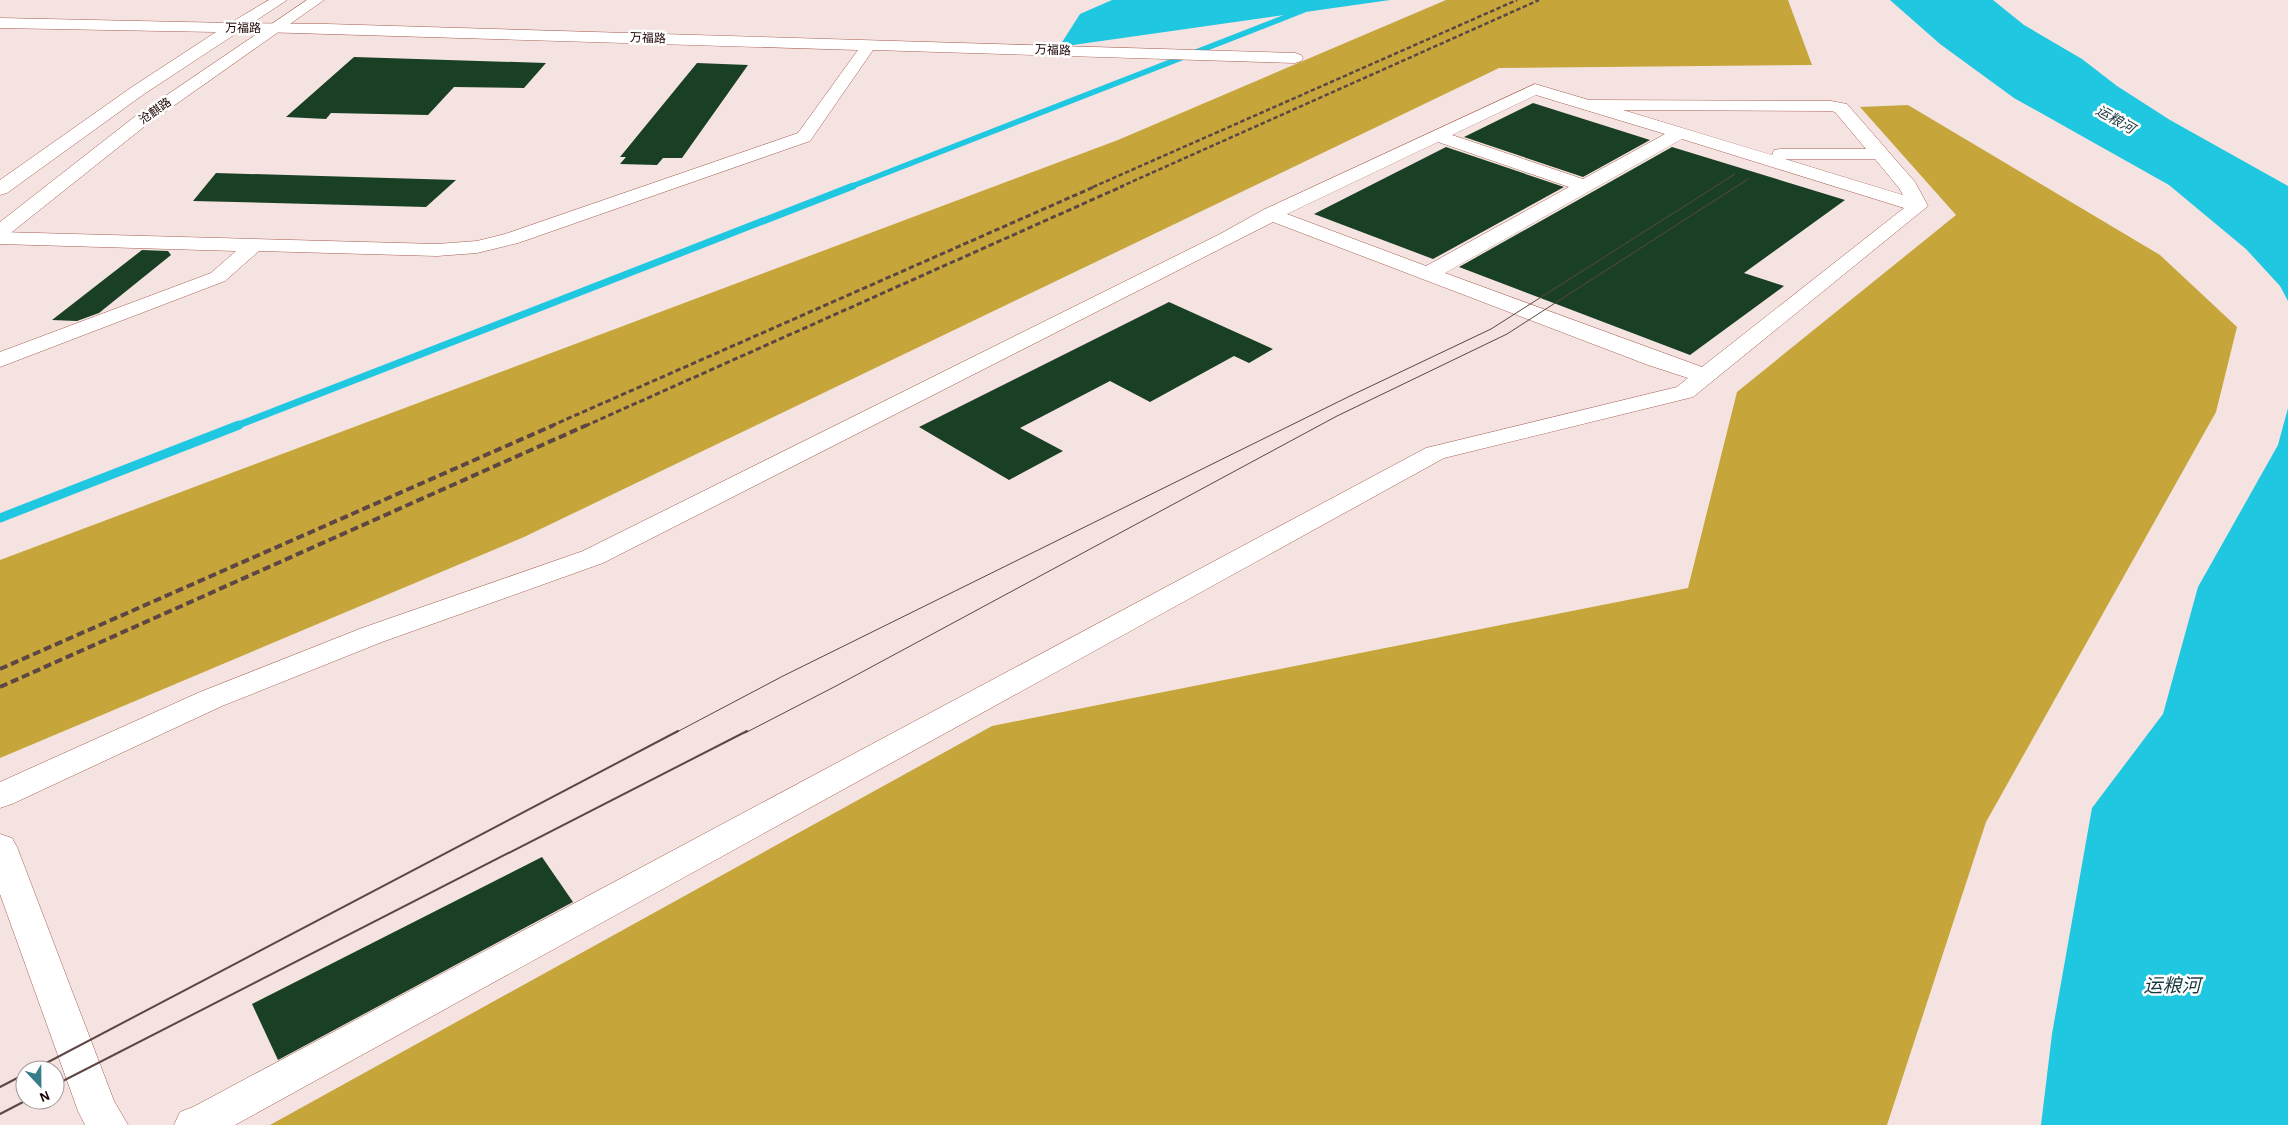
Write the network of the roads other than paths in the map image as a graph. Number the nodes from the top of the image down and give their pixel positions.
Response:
1 (280, 0) edge
2 (318, 0) edge
3 (0, 23) edge
4 (232, 28) junction
5 (272, 29) junction
6 (869, 45) junction
7 (1295, 58) dead end
8 (1590, 105) junction
9 (1680, 133) junction
10 (1436, 136) junction
11 (1881, 154) junction
12 (1751, 155) junction
13 (1585, 186) junction
14 (0, 189) edge
15 (1918, 206) junction
16 (1270, 214) junction
17 (0, 232) edge
18 (0, 238) edge
19 (254, 245) junction
20 (1427, 274) junction
21 (0, 360) edge
22 (1705, 376) junction
23 (0, 796) edge
24 (0, 847) edge
25 (108, 1125) edge
26 (194, 1125) edge

1 - 4 street, 沧麒路
2 - 5 street, 沧麒路
3 - 4 street, 万福路
4 - 5 street, 万福路
4 - 14 street, 沧麒路
5 - 6 street, 万福路
5 - 17 street, 沧麒路
6 - 7 street, 万福路
6 - 19 street
8 - 9 street
8 - 10 street
8 - 11 street
9 - 12 street
9 - 13 street
10 - 13 street
10 - 16 street
11 - 12 street
11 - 15 street
12 - 15 street
13 - 20 street
15 - 22 street
16 - 20 street
16 - 23 street
18 - 19 street
19 - 21 street
20 - 22 street
22 - 26 street
24 - 25 street

